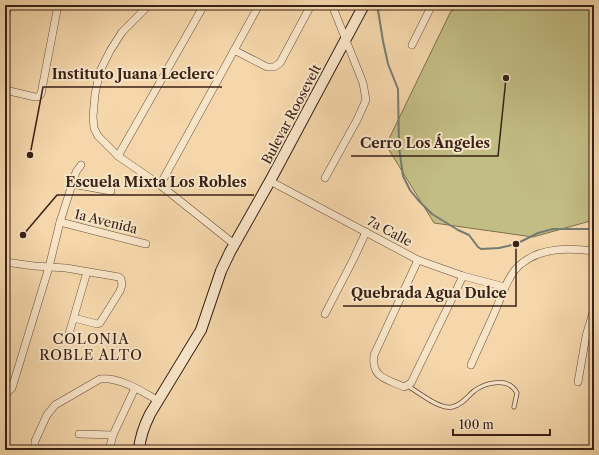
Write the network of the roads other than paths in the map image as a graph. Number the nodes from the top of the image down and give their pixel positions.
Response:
1 (8, 5) edge
2 (58, 5) edge
3 (149, 5) edge
4 (204, 5) edge
5 (259, 5) edge
6 (311, 5) edge
7 (332, 5) edge
8 (364, 5) edge
9 (430, 5) edge
10 (5, 21) edge
11 (346, 38) junction
12 (412, 45) dead end
13 (234, 50) junction
14 (5, 90) edge
15 (118, 156) junction
16 (81, 165) dead end
17 (325, 178) dead end
18 (270, 181) junction
19 (72, 184) junction
20 (160, 185) junction
21 (111, 191) dead end
22 (60, 222) junction
23 (366, 232) junction
24 (146, 244) dead end
25 (234, 244) junction
26 (594, 251) edge
27 (418, 260) junction
28 (5, 262) edge
29 (50, 265) junction
30 (87, 272) junction
31 (463, 276) junction
32 (505, 287) junction
33 (594, 309) edge
34 (325, 314) dead end
35 (74, 318) junction
36 (68, 337) dead end
37 (471, 365) dead end
38 (578, 382) dead end
39 (408, 386) junction
40 (135, 388) junction
41 (5, 395) edge
42 (157, 400) junction
43 (514, 407) dead end
44 (79, 434) dead end
45 (113, 435) junction
46 (36, 450) edge
47 (109, 450) edge
48 (139, 450) edge

1 - 10 street
2 - 14 street
3 - 15 street
4 - 15 street
5 - 13 street
6 - 13 street
7 - 11 street
8 - 11 main road, Bulevar Roosevelt
9 - 12 street
11 - 17 street
11 - 18 main road, Bulevar Roosevelt
13 - 20 street
15 - 20 street
16 - 19 street
18 - 23 street, 7a Calle
18 - 25 main road, Bulevar Roosevelt
19 - 21 street
19 - 22 street
20 - 25 street
22 - 24 street, 1a Avenida
22 - 29 street
23 - 27 street, 7a Calle
23 - 34 street
25 - 42 main road, Bulevar Roosevelt
26 - 32 street
27 - 31 street, 7a Calle
27 - 39 street
28 - 29 street
29 - 30 street
29 - 41 street
30 - 35 street
30 - 35 street
31 - 32 street, 7a Calle
31 - 39 street
32 - 37 street
33 - 38 street
35 - 36 street
39 - 43 lane
40 - 42 street
40 - 45 street
40 - 46 street
42 - 48 main road, Bulevar Roosevelt
44 - 45 street
45 - 47 street

